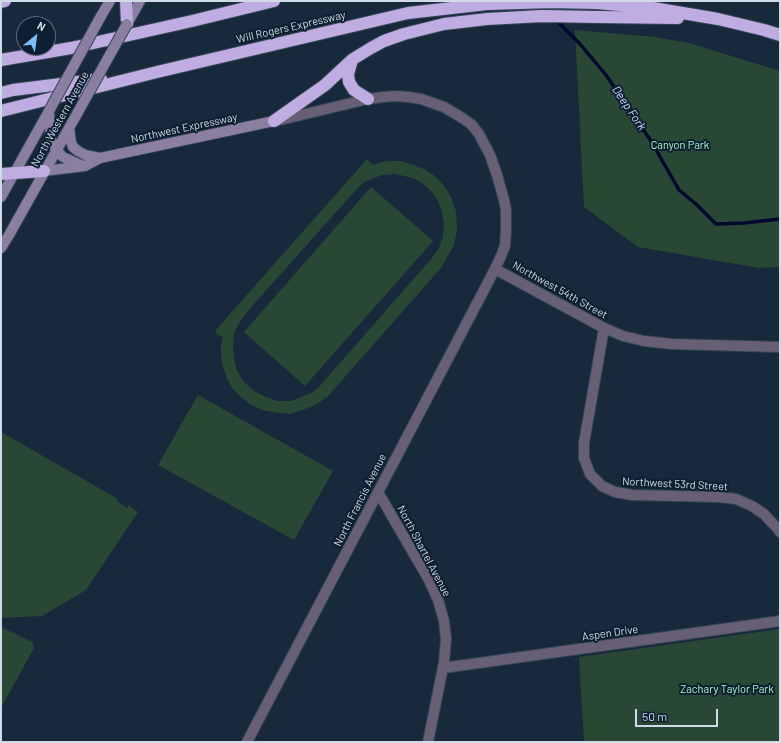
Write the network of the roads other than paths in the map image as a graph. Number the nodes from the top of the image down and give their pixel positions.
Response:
1 (5, 1) edge
2 (110, 1) edge
3 (274, 1) edge
4 (1, 2) edge
5 (261, 3) edge
6 (132, 5) edge
7 (718, 19) junction
8 (127, 24) joint
9 (780, 35) edge
10 (353, 59) junction
11 (1, 60) edge
12 (157, 72) junction
13 (1, 93) edge
14 (368, 99) junction
15 (1, 111) edge
16 (48, 117) junction
17 (274, 121) junction
18 (69, 128) junction
19 (56, 150) junction
20 (100, 158) junction
21 (84, 166) junction
22 (44, 171) junction
23 (14, 173) junction
24 (1, 174) edge
25 (1, 197) edge
26 (1, 248) edge
27 (495, 269) junction
28 (604, 328) junction
29 (780, 347) edge
30 (378, 492) junction
31 (780, 532) edge
32 (780, 621) edge
33 (443, 668) junction
34 (247, 742) edge
35 (428, 742) edge

1 - 4 highway
2 - 16 main road, North Western Avenue, bridge
3 - 5 highway
5 - 11 highway
6 - 8 highway
7 - 9 highway, Will Rogers Expressway
7 - 10 highway
7 - 12 highway, Will Rogers Expressway
8 - 18 main road, North Western Avenue, bridge
10 - 14 highway
10 - 17 highway
12 - 13 highway
12 - 15 highway, Will Rogers Expressway
14 - 17 street, Northwest 54th Street
14 - 27 street, Northwest 54th Street
16 - 19 main road
16 - 23 main road, North Western Avenue
17 - 20 main road, Northwest Expressway
18 - 19 main road, North Western Avenue
18 - 20 main road, Northwest Expressway
19 - 21 main road
19 - 22 main road, North Western Avenue
20 - 21 main road, Northwest Expressway
21 - 22 main road, Northwest Expressway
22 - 23 highway
22 - 26 main road, North Western Avenue
23 - 24 highway
23 - 25 main road, North Western Avenue
27 - 28 street, Northwest 54th Street
27 - 30 street, North Francis Avenue
28 - 29 street, Northwest 54th Street
28 - 31 street, Northwest 53rd Street
30 - 33 street, North Shartel Avenue
30 - 34 street, North Francis Avenue
32 - 33 street, Aspen Drive
33 - 35 street, North Shartel Avenue

